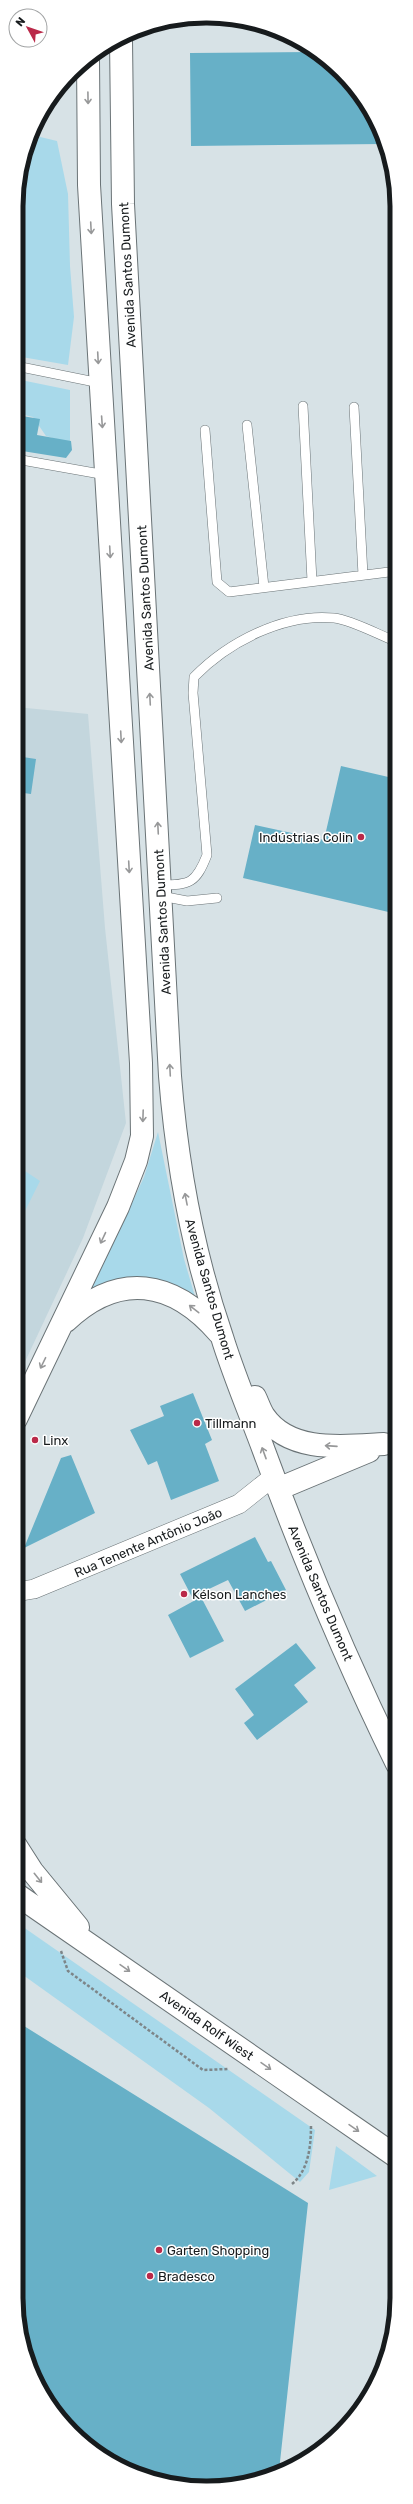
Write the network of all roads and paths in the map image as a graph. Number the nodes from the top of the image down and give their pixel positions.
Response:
1 (121, 44) edge
2 (88, 67) edge
3 (23, 367) edge
4 (100, 383) junction
5 (303, 406) dead end
6 (354, 407) dead end
7 (247, 425) dead end
8 (205, 430) dead end
9 (23, 460) edge
10 (106, 475) junction
11 (390, 572) edge
12 (363, 575) junction
13 (312, 581) junction
14 (264, 587) junction
15 (390, 639) edge
16 (161, 891) junction
17 (217, 898) dead end
18 (197, 1251) junction
19 (60, 1328) junction
20 (221, 1337) junction
21 (23, 1405) edge
22 (390, 1441) edge
23 (276, 1483) junction
24 (23, 1591) edge
25 (390, 1750) edge
26 (23, 1857) edge
27 (23, 1899) edge
28 (93, 1945) junction
29 (60, 1948) dead end
30 (234, 2072) dead end
31 (305, 2120) dead end
32 (311, 2124) junction
33 (316, 2127) dead end
34 (390, 2166) edge
35 (292, 2184) dead end

16 -> 1 main road, Avenida Santos Dumont
2 -> 4 main road
3 - 4 lane
4 -> 10 main road
5 - 13 lane
6 - 12 lane
7 - 14 lane
8 - 14 lane
9 - 10 lane
10 -> 19 main road
11 - 12 lane
12 - 13 lane
13 - 14 lane
15 - 16 lane
16 - 17 lane
18 -> 16 main road, Avenida Santos Dumont
18 - 20 main road, Avenida Santos Dumont
22 -> 18 main road
20 -> 19 main road
19 -> 21 main road
23 -> 20 main road, Avenida Santos Dumont
22 - 23 main road, Rua Tenente Antônio João
23 - 24 street, Rua Tenente Antônio João
23 - 25 main road, Avenida Santos Dumont
26 -> 28 main road
27 - 28 main road, Avenida Rolf Wiest
28 -> 34 main road, Avenida Rolf Wiest
29 - 30 path
31 - 32 path
32 - 33 path
32 - 35 path

